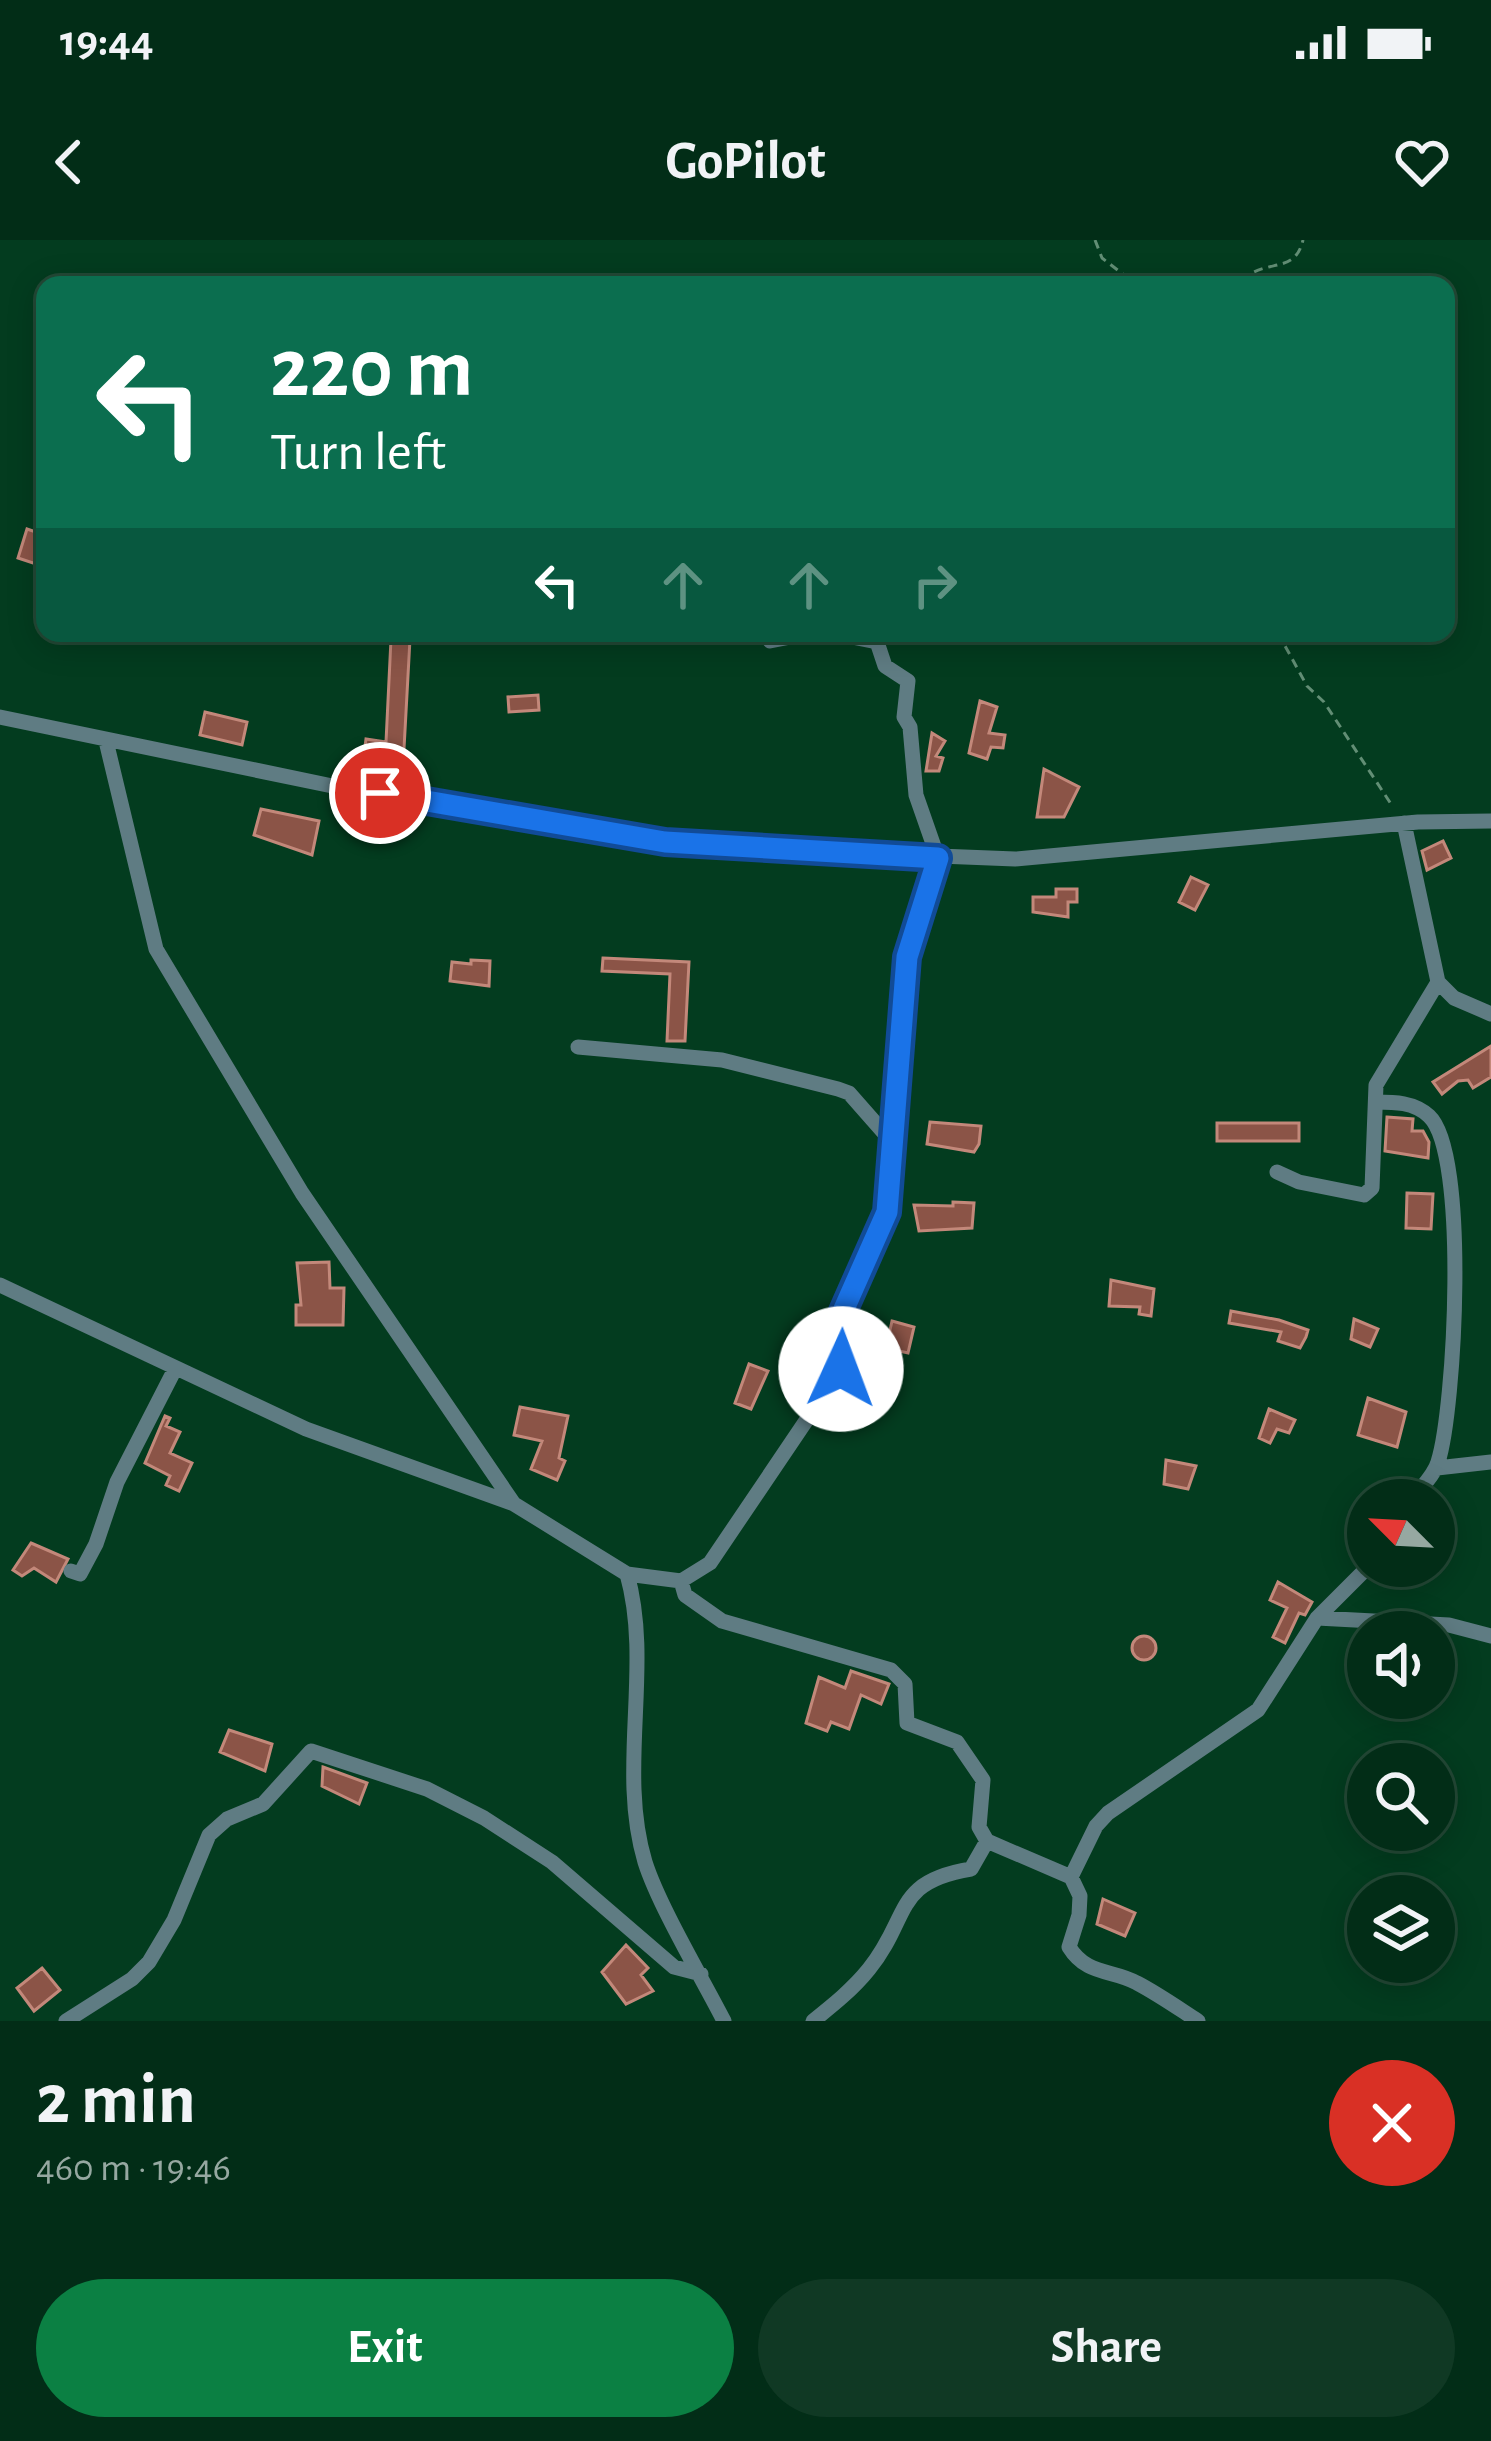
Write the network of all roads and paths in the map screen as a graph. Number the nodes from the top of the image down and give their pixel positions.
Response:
1 (1095, 240) edge
2 (1303, 240) edge
3 (1125, 276) edge
4 (1251, 276) edge
5 (878, 642) edge
6 (1283, 642) edge
7 (0, 717) edge
8 (106, 741) junction
9 (1491, 821) edge
10 (1404, 823) junction
11 (938, 858) junction
12 (1438, 982) junction
13 (1491, 1014) edge
14 (578, 1047) dead end
15 (1376, 1102) junction
16 (893, 1143) junction
17 (1277, 1172) dead end
18 (0, 1285) edge
19 (175, 1369) junction
20 (1491, 1462) edge
21 (1437, 1468) junction
22 (1428, 1479) edge
23 (514, 1504) junction
24 (71, 1571) dead end
25 (627, 1574) junction
26 (681, 1581) junction
27 (1348, 1587) edge
28 (1317, 1618) junction
29 (1491, 1636) edge
30 (988, 1841) junction
31 (1071, 1877) junction
32 (701, 1974) junction
33 (66, 2021) edge
34 (724, 2021) edge
35 (814, 2021) edge
36 (1198, 2021) edge

1 - 3 path
2 - 4 path
5 - 11 street
6 - 10 path
7 - 8 street
8 - 11 street
8 - 23 street
9 - 10 street
10 - 11 street
10 - 12 street
11 - 16 street
12 - 13 street
12 - 15 street
14 - 16 street
15 - 17 street
15 - 21 street
16 - 26 street
18 - 19 street
19 - 23 street
19 - 24 street
20 - 21 street
21 - 22 street
23 - 25 street
25 - 26 street
25 - 32 street
26 - 30 street
27 - 28 street
28 - 29 street
28 - 31 street
30 - 31 street
30 - 35 street
31 - 36 street
32 - 33 street
32 - 34 street

